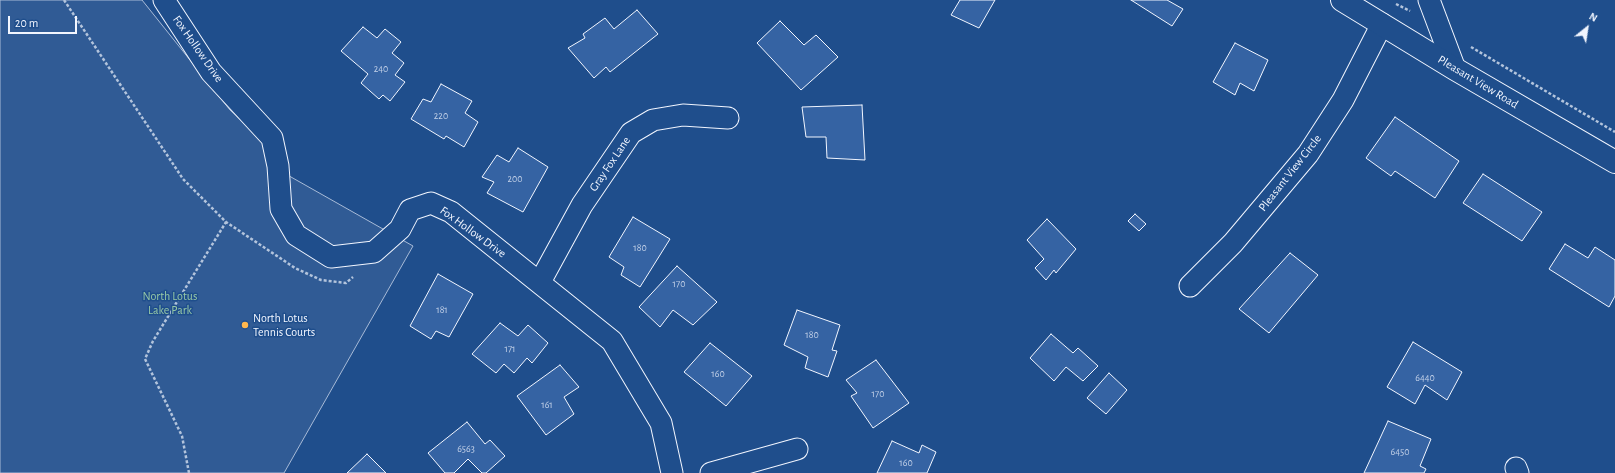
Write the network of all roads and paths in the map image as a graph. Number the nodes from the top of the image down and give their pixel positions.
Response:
1 (64, 0) edge
2 (164, 0) edge
3 (1342, 0) edge
4 (1430, 0) edge
5 (1394, 3) dead end
6 (1382, 24) junction
7 (1439, 26) junction
8 (1468, 45) dead end
9 (1455, 69) junction
10 (728, 118) dead end
11 (1615, 132) edge
12 (1615, 162) edge
13 (226, 222) junction
14 (374, 252) junction
15 (540, 282) junction
16 (1190, 286) dead end
17 (798, 449) dead end
18 (189, 473) edge
19 (672, 473) edge
20 (711, 473) edge

1 - 13 path
2 - 14 street, Fox Hollow Drive
3 - 6 street, Pleasant View Road
4 - 7 street
5 - 7 path
6 - 9 street, Pleasant View Road
6 - 16 street, Pleasant View Circle
7 - 9 street
8 - 11 path
9 - 12 street, Pleasant View Road
10 - 15 street, Gray Fox Lane
13 - 14 path
13 - 18 path
14 - 15 street, Fox Hollow Drive
15 - 19 street, Fox Hollow Drive
17 - 20 street

